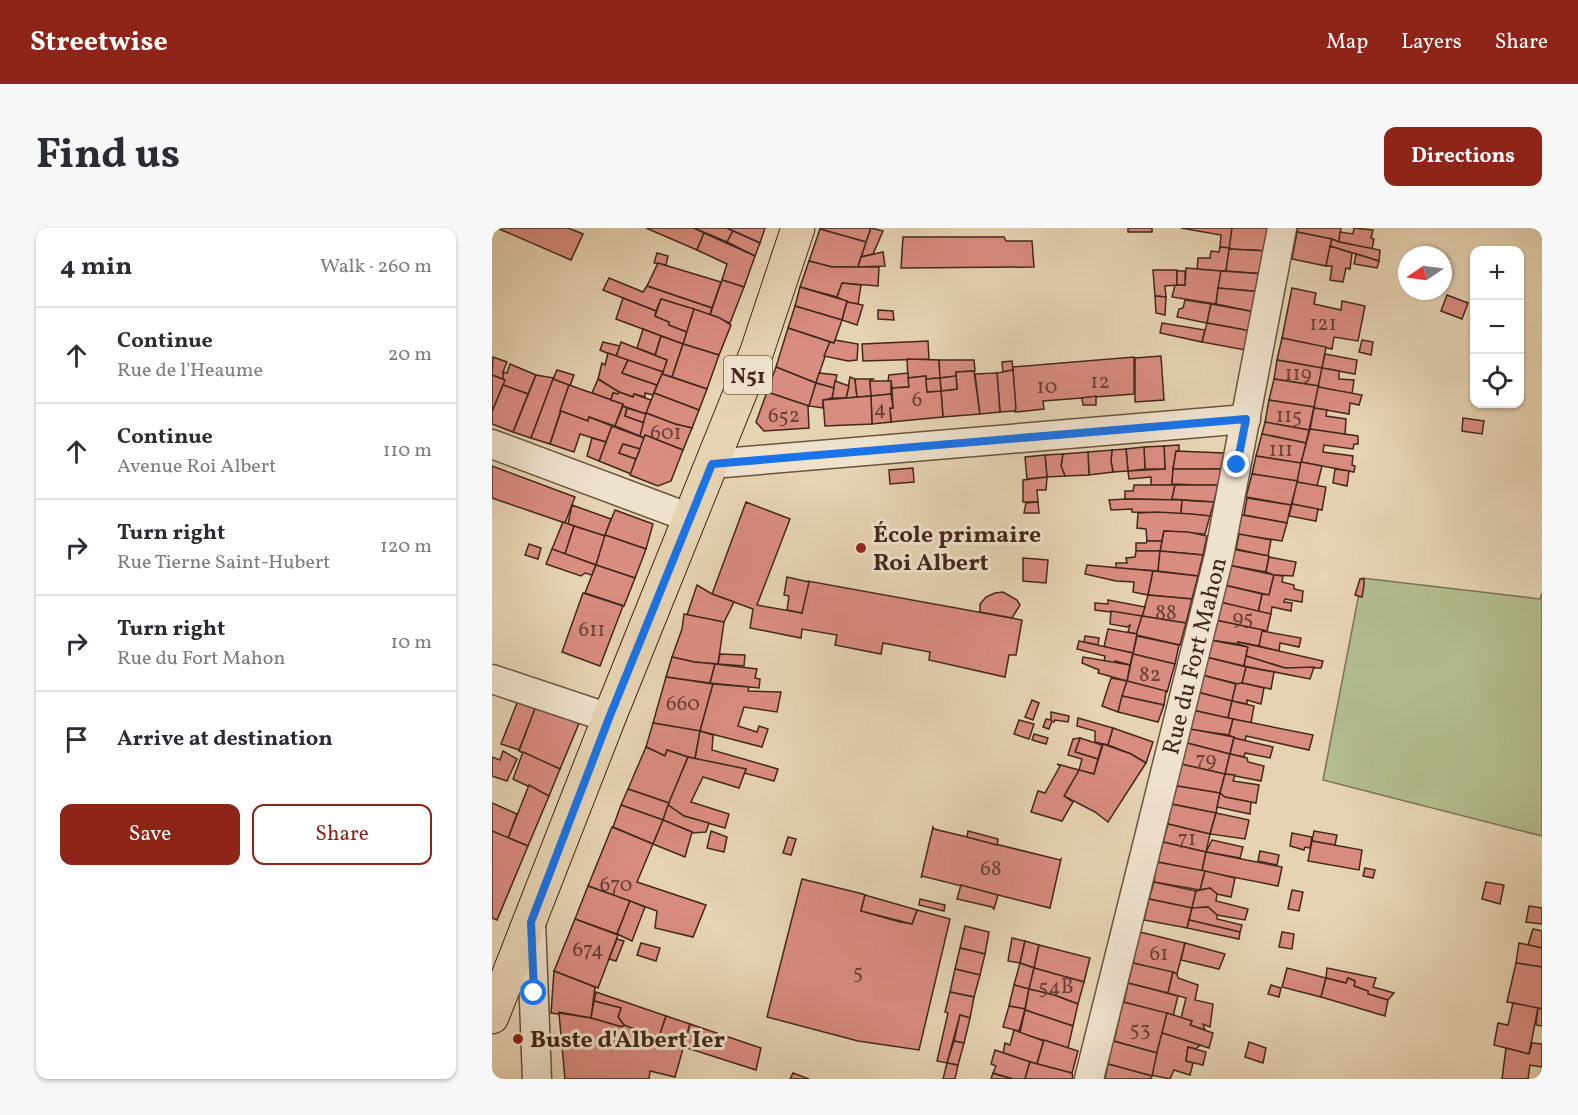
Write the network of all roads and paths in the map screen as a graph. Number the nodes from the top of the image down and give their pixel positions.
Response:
1 (798, 228) edge
2 (1282, 228) edge
3 (1246, 419) junction
4 (492, 444) edge
5 (712, 464) junction
6 (690, 518) junction
7 (492, 680) edge
8 (609, 718) junction
9 (531, 922) junction
10 (492, 1017) edge
11 (537, 1079) edge
12 (1089, 1079) edge

1 - 5 main road, N51
2 - 3 street, Rue du Fort Mahon
3 - 5 street
3 - 12 street, Rue du Fort Mahon
4 - 6 street
5 - 6 main road, N51
6 - 8 main road, N51
7 - 8 street
8 - 9 main road, N51
9 - 10 main road, N51
9 - 11 street

